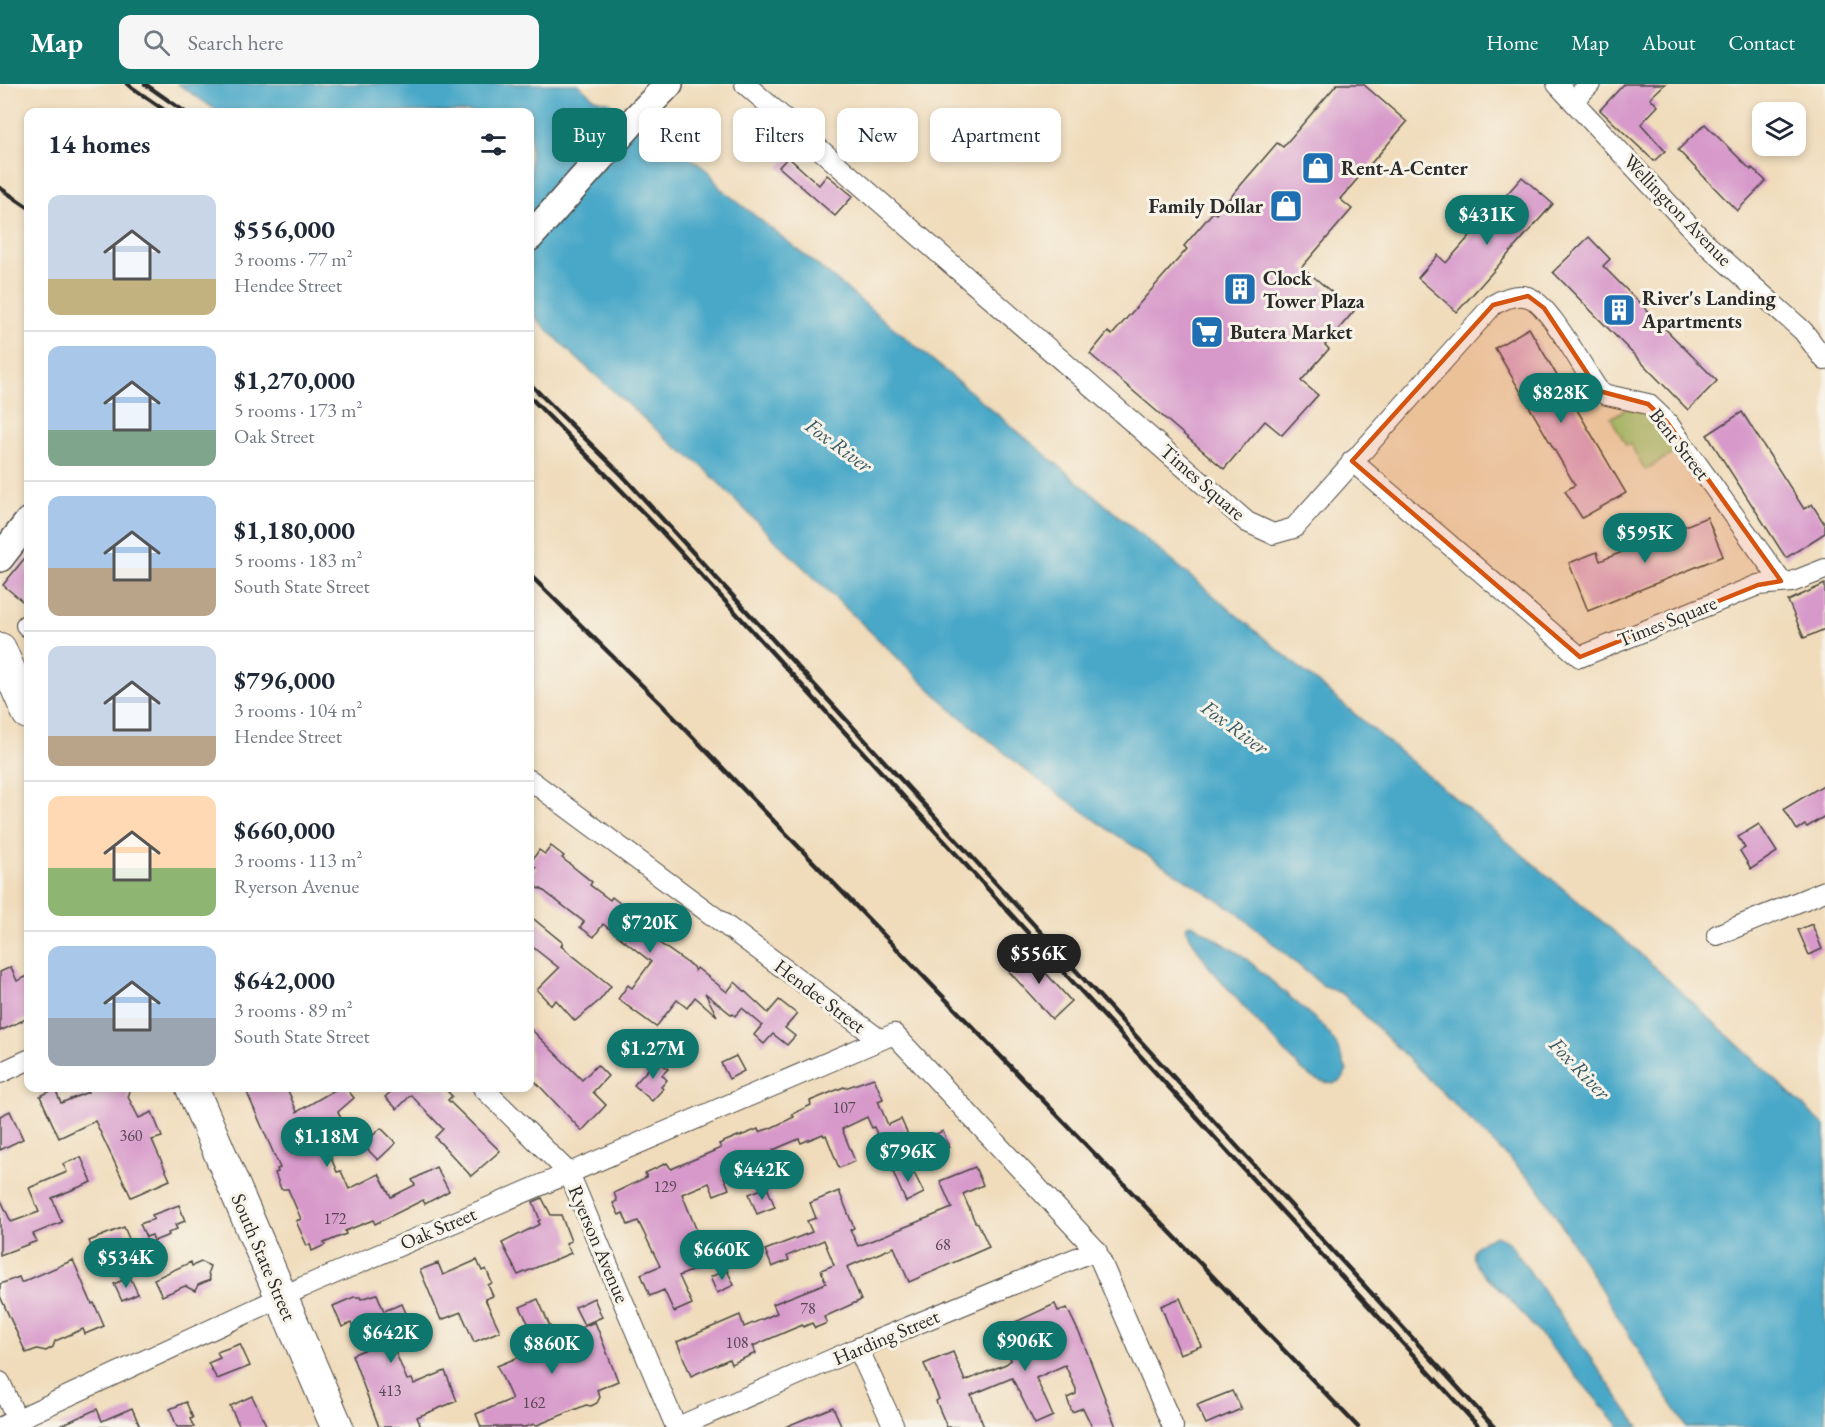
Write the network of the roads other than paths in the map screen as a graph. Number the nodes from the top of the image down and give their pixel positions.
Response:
1 (669, 84) edge
2 (745, 84) edge
3 (1557, 84) edge
4 (1590, 84) edge
5 (1574, 100) junction
6 (534, 233) edge
7 (1825, 360) edge
8 (1352, 461) junction
9 (24, 527) edge
10 (0, 558) edge
11 (1825, 569) edge
12 (1780, 582) junction
13 (0, 649) edge
14 (24, 704) edge
15 (534, 783) edge
16 (1825, 891) edge
17 (1717, 935) dead end
18 (879, 1039) junction
19 (24, 1062) edge
20 (0, 1073) edge
21 (194, 1092) edge
22 (487, 1092) edge
23 (569, 1173) junction
24 (1096, 1250) junction
25 (281, 1296) junction
26 (858, 1348) junction
27 (0, 1382) edge
28 (12, 1425) edge
29 (338, 1427) edge
30 (677, 1427) edge
31 (894, 1427) edge
32 (1173, 1427) edge

1 - 6 street
2 - 8 street, Times Square
3 - 5 street, Wellington Avenue
4 - 5 street
5 - 7 street, Wellington Avenue
8 - 12 street, Times Square
8 - 12 street, Bent Street
9 - 10 street
11 - 12 street
13 - 14 main road
15 - 18 street, Hendee Street
16 - 17 street
18 - 23 street, Oak Street
18 - 24 street, Hendee Street
19 - 20 street
21 - 25 main road, South State Street
22 - 23 street, Ryerson Avenue
23 - 25 street, Oak Street
23 - 30 street, Ryerson Avenue
24 - 26 street, Harding Street
24 - 32 street, Hendee Street
25 - 28 street, Oak Street
25 - 29 main road, South State Street
26 - 30 street, Harding Street
26 - 31 street
27 - 28 street

